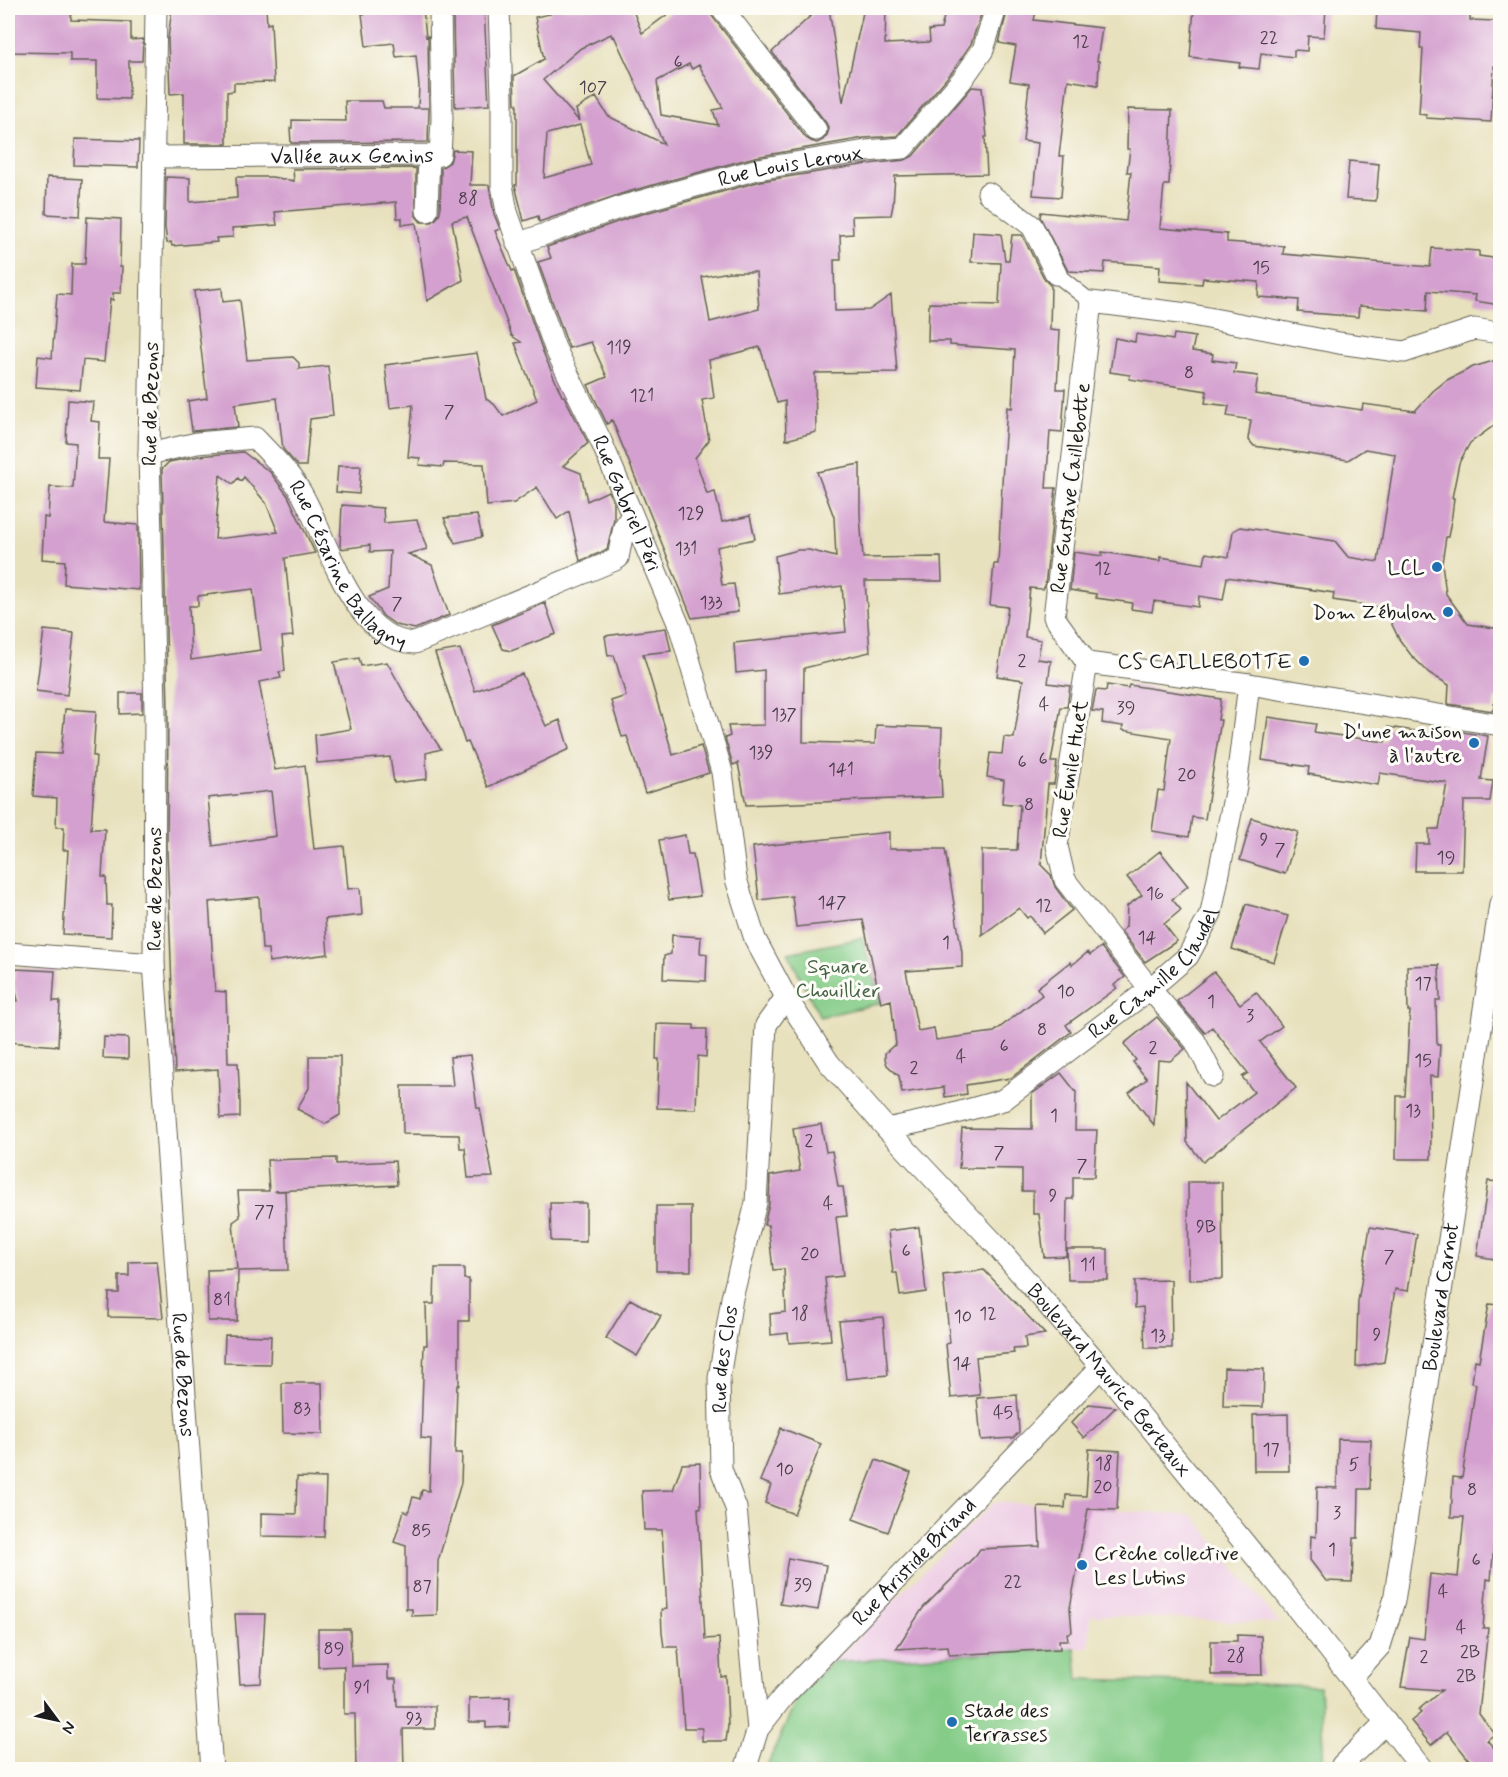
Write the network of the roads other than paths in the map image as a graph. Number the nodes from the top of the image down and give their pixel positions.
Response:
1 (156, 8) edge
2 (440, 8) edge
3 (499, 8) edge
4 (722, 8) edge
5 (996, 8) edge
6 (816, 130) dead end
7 (429, 155) junction
8 (154, 157) junction
9 (988, 193) dead end
10 (427, 211) dead end
11 (517, 244) junction
12 (1056, 274) joint
13 (1091, 302) junction
14 (1500, 333) edge
15 (148, 454) junction
16 (632, 515) junction
17 (1087, 663) junction
18 (1249, 684) junction
19 (1500, 725) edge
20 (1500, 904) edge
21 (8, 953) edge
22 (154, 963) junction
23 (1150, 989) junction
24 (786, 997) junction
25 (1213, 1076) dead end
26 (887, 1129) junction
27 (1101, 1367) junction
28 (1351, 1678) junction
29 (1386, 1722) junction
30 (758, 1729) junction
31 (212, 1770) edge
32 (745, 1770) edge
33 (1342, 1770) edge
34 (1423, 1770) edge

1 - 8 street, Rue de Bezons
2 - 7 street, Vallée aux Genins
3 - 11 street, Rue Gabriel Péri
4 - 6 street
5 - 11 street, Rue Louis Leroux
7 - 8 street, Vallée aux Genins
7 - 10 street
8 - 15 street, Rue de Bezons
9 - 12 street
11 - 16 street, Rue Gabriel Péri
12 - 13 street
13 - 14 street
13 - 17 street, Rue Gustave Caillebotte
15 - 16 street, Rue Césarine Ballagny
15 - 22 street, Rue de Bezons
16 - 24 street, Rue Gabriel Péri
17 - 18 street
17 - 23 street, Rue Émile Huet
18 - 19 street
18 - 23 street, Rue Camille Claudel
20 - 28 street, Boulevard Carnot
21 - 22 street
22 - 31 street, Rue de Bezons
23 - 25 street, Rue Émile Huet
23 - 26 street, Rue Camille Claudel
24 - 26 street, Boulevard Maurice Berteaux
24 - 30 street, Rue des Clos
26 - 27 street, Boulevard Maurice Berteaux
27 - 28 street, Boulevard Maurice Berteaux
27 - 30 street, Rue Aristide Briand
28 - 29 street, Boulevard Maurice Berteaux
29 - 33 street
29 - 34 street, Boulevard Maurice Berteaux
30 - 32 street, Rue Aristide Briand

